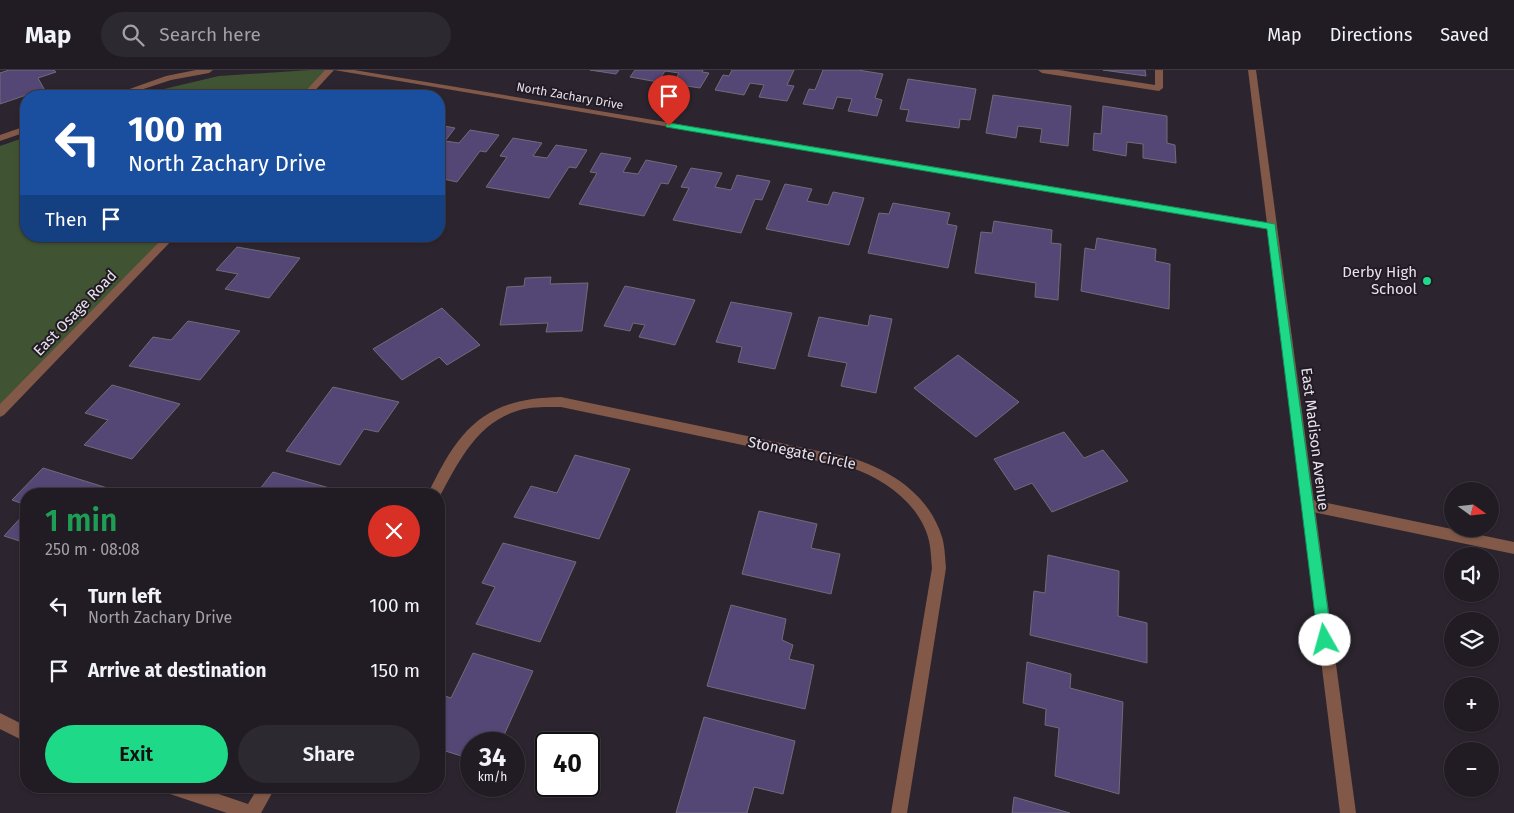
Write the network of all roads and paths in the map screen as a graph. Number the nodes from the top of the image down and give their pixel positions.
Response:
1 (209, 70) edge
2 (330, 70) edge
3 (338, 70) edge
4 (1042, 70) edge
5 (1159, 70) edge
6 (1252, 70) edge
7 (132, 90) edge
8 (311, 90) edge
9 (20, 131) edge
10 (0, 138) edge
11 (1271, 226) junction
12 (165, 242) edge
13 (0, 412) edge
14 (438, 488) edge
15 (1308, 505) junction
16 (1514, 548) edge
17 (0, 721) edge
18 (20, 731) edge
19 (191, 793) edge
20 (264, 793) edge
21 (252, 813) edge
22 (899, 813) edge
23 (1348, 813) edge

1 - 7 street
2 - 8 street
3 - 11 street, North Zachary Drive
4 - 5 street
6 - 11 street, East Madison Avenue
9 - 10 street
11 - 15 street, East Madison Avenue
12 - 13 street, East Osage Road
14 - 22 street, Stonegate Circle
15 - 16 street
15 - 23 street, East Madison Avenue
17 - 18 street
19 - 21 street
20 - 21 street

